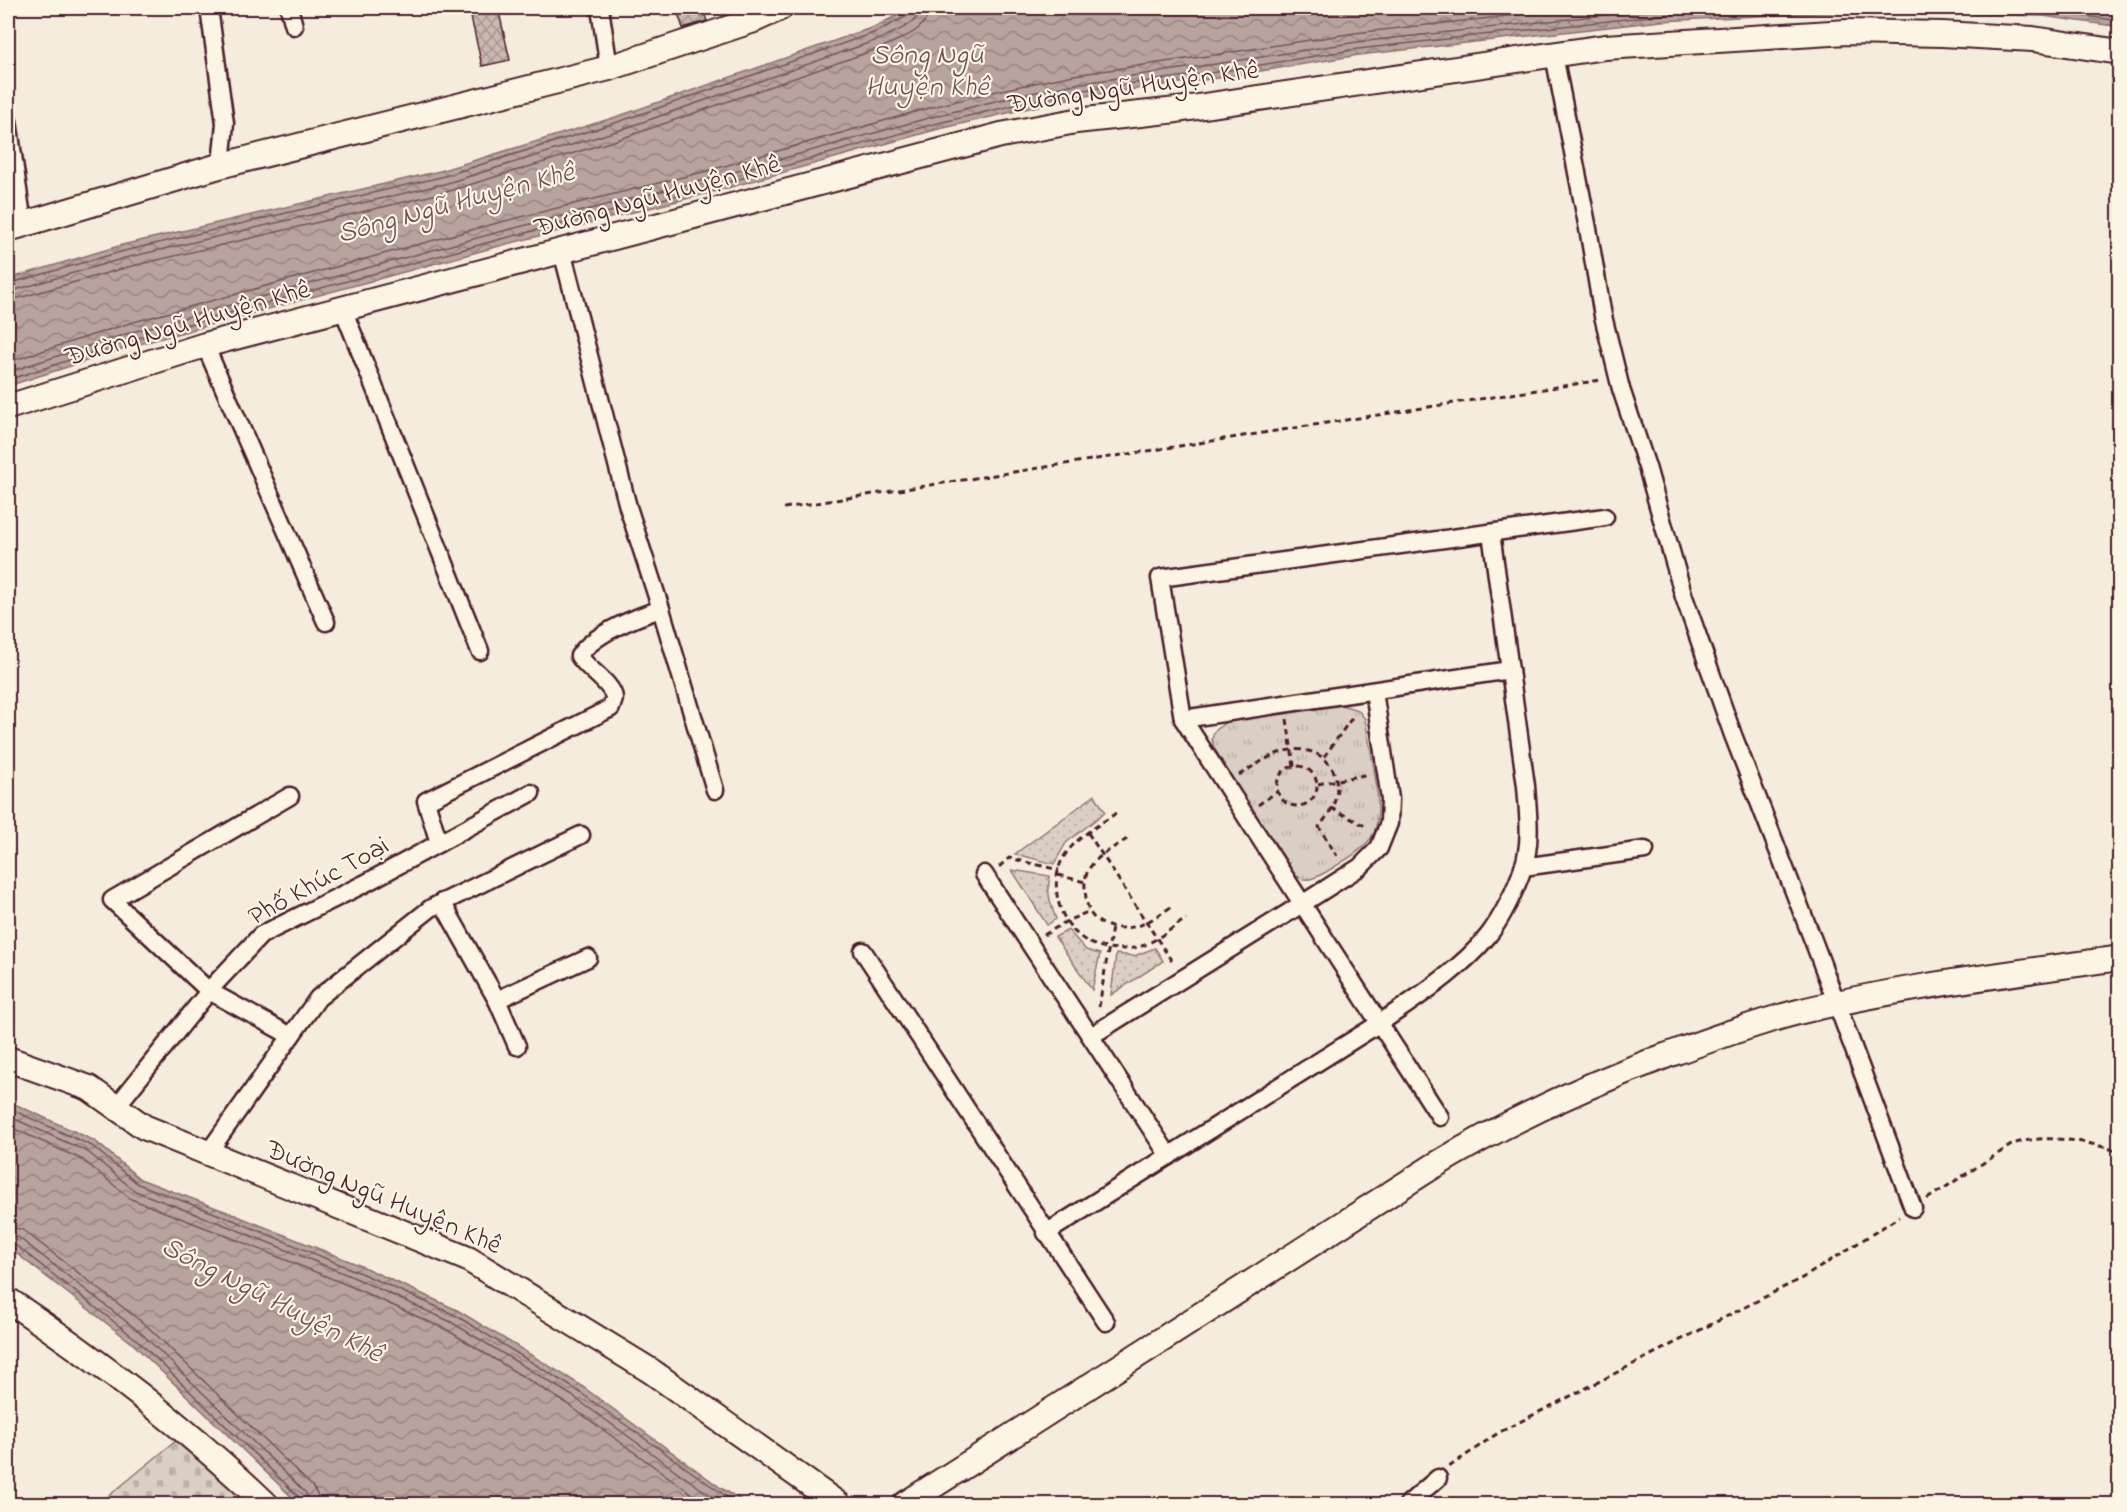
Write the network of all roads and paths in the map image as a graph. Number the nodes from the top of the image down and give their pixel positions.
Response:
1 (209, 8) edge
2 (289, 8) edge
3 (600, 8) edge
4 (780, 8) edge
5 (294, 27) dead end
6 (2120, 52) edge
7 (1554, 55) junction
8 (609, 68) junction
9 (8, 121) edge
10 (221, 165) junction
11 (15, 226) edge
12 (561, 251) junction
13 (342, 309) junction
14 (205, 345) junction
15 (1618, 377) junction
16 (8, 407) edge
17 (784, 508) dead end
18 (1605, 517) dead end
19 (1491, 533) junction
20 (661, 609) junction
21 (326, 622) dead end
22 (480, 651) dead end
23 (1510, 670) junction
24 (1374, 691) junction
25 (1354, 715) dead end
26 (1287, 717) dead end
27 (1183, 720) junction
28 (1292, 750) junction
29 (1324, 757) junction
30 (1294, 766) junction
31 (1369, 774) dead end
32 (1239, 775) dead end
33 (1335, 780) junction
34 (1318, 784) junction
35 (715, 790) dead end
36 (1278, 791) junction
37 (531, 793) dead end
38 (290, 796) dead end
39 (1258, 805) dead end
40 (1331, 808) junction
41 (1116, 813) dead end
42 (1367, 827) dead end
43 (1088, 833) junction
44 (582, 835) dead end
45 (1127, 839) dead end
46 (439, 843) junction
47 (1645, 850) dead end
48 (1103, 856) junction
49 (1337, 856) dead end
50 (1523, 867) junction
51 (991, 871) joint
52 (1058, 873) junction
53 (1085, 882) junction
54 (442, 902) junction
55 (1302, 904) junction
56 (1171, 907) dead end
57 (1090, 911) junction
58 (1186, 919) dead end
59 (1067, 921) junction
60 (1147, 922) junction
61 (1112, 927) junction
62 (1044, 935) dead end
63 (1157, 937) junction
64 (1109, 948) junction
65 (863, 951) dead end
66 (588, 958) dead end
67 (2120, 958) edge
68 (1173, 963) dead end
69 (209, 991) junction
70 (497, 1000) junction
71 (1837, 1004) junction
72 (1099, 1006) dead end
73 (1380, 1023) junction
74 (291, 1036) junction
75 (1091, 1036) junction
76 (517, 1046) dead end
77 (8, 1059) edge
78 (116, 1107) junction
79 (1440, 1117) dead end
80 (2120, 1152) edge
81 (208, 1153) junction
82 (1169, 1156) junction
83 (1913, 1208) junction
84 (1046, 1233) junction
85 (8, 1300) edge
86 (1106, 1322) dead end
87 (1438, 1478) joint
88 (266, 1504) edge
89 (838, 1504) edge
90 (905, 1504) edge
91 (1408, 1504) edge

1 - 10 street
2 - 5 street
3 - 8 street
4 - 8 street
6 - 7 street, Đường Ngũ Huyện Khê
7 - 12 street, Đường Ngũ Huyện Khê
7 - 15 street
8 - 10 street
9 - 11 street
10 - 11 street
12 - 13 street, Đường Ngũ Huyện Khê
12 - 20 street
13 - 14 street, Đường Ngũ Huyện Khê
13 - 22 street
14 - 16 street, Đường Ngũ Huyện Khê
14 - 21 street
15 - 17 path
15 - 71 street
18 - 19 street
19 - 23 street
19 - 27 street
20 - 35 street
20 - 46 street
23 - 24 street
23 - 50 street
24 - 27 street
24 - 55 street
25 - 29 path
26 - 28 path
27 - 55 street
28 - 29 path
28 - 30 path
28 - 32 path
29 - 33 path
30 - 34 path
30 - 36 path
31 - 33 path
33 - 34 path
33 - 40 path
34 - 36 path
36 - 39 path
37 - 46 street, Phố Khúc Toại
38 - 69 street
40 - 42 path
40 - 49 path
41 - 43 path
43 - 48 path
43 - 52 path
44 - 54 street
45 - 48 path
46 - 69 street, Phố Khúc Toại
47 - 50 street
48 - 53 path
48 - 60 path
50 - 73 street
51 - 52 path
51 - 75 street
52 - 53 path
52 - 59 path
53 - 57 path
54 - 70 street
54 - 74 street
55 - 73 street
55 - 75 street
56 - 60 path
57 - 59 path
57 - 61 path
58 - 63 path
59 - 62 path
59 - 64 path
60 - 61 path
60 - 63 path
61 - 64 path
63 - 64 path
63 - 68 path
64 - 72 path
65 - 84 street
66 - 70 street
67 - 71 street
69 - 74 street
69 - 78 street, Phố Khúc Toại
70 - 76 street
71 - 83 street
71 - 90 street
73 - 79 street
73 - 82 street
74 - 81 street
75 - 82 street
77 - 78 street, Đường Ngũ Huyện Khê
78 - 81 street, Đường Ngũ Huyện Khê
80 - 83 path
81 - 89 street, Đường Ngũ Huyện Khê
82 - 84 street
83 - 87 path
84 - 86 street
85 - 88 street
87 - 91 street

